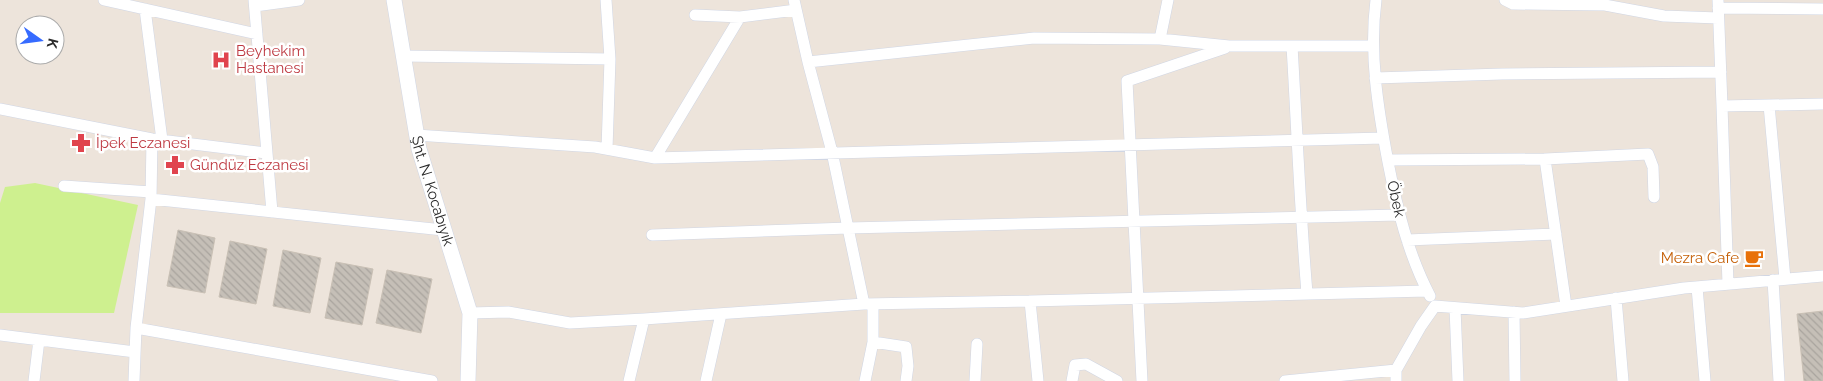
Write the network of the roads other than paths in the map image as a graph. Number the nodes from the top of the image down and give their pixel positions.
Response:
1 (104, 0) edge
2 (299, 0) edge
3 (394, 0) edge
4 (606, 0) edge
5 (1168, 0) edge
6 (1376, 0) edge
7 (1504, 0) edge
8 (255, 3) edge
9 (795, 5) edge
10 (145, 9) junction
11 (1718, 9) edge
12 (1823, 9) edge
13 (695, 15) dead end
14 (740, 17) junction
15 (257, 34) junction
16 (1160, 39) junction
17 (1229, 46) junction
18 (1292, 46) junction
19 (1373, 46) junction
20 (402, 56) junction
21 (610, 59) junction
22 (808, 62) junction
23 (1721, 72) junction
24 (1375, 78) junction
25 (1823, 104) edge
26 (1769, 105) junction
27 (1722, 106) junction
28 (0, 109) edge
29 (416, 135) junction
30 (1383, 138) junction
31 (157, 139) junction
32 (1298, 140) junction
33 (1131, 146) junction
34 (607, 150) junction
35 (832, 152) junction
36 (266, 153) junction
37 (655, 158) junction
38 (1546, 158) junction
39 (1388, 160) junction
40 (64, 186) dead end
41 (151, 196) junction
42 (1654, 197) dead end
43 (272, 212) junction
44 (1399, 215) junction
45 (1300, 217) junction
46 (1135, 222) junction
47 (848, 228) junction
48 (443, 230) junction
49 (1556, 234) junction
50 (652, 235) dead end
51 (1407, 240) junction
52 (1823, 276) edge
53 (1785, 279) junction
54 (1773, 280) junction
55 (1728, 284) junction
56 (1697, 287) junction
57 (1427, 291) junction
58 (1308, 293) junction
59 (1139, 298) junction
60 (1616, 298) junction
61 (1030, 302) junction
62 (869, 304) junction
63 (1435, 306) junction
64 (1566, 306) junction
65 (1454, 308) junction
66 (1514, 312) junction
67 (470, 313) junction
68 (721, 314) junction
69 (644, 319) junction
70 (136, 328) junction
71 (0, 335) edge
72 (39, 340) junction
73 (873, 342) junction
74 (977, 344) dead end
75 (135, 352) junction
76 (1396, 375) edge
77 (34, 381) edge
78 (134, 381) edge
79 (432, 381) edge
80 (468, 381) edge
81 (629, 381) edge
82 (706, 381) edge
83 (865, 381) edge
84 (906, 381) edge
85 (975, 381) edge
86 (1038, 381) edge
87 (1072, 381) edge
88 (1117, 381) edge
89 (1142, 381) edge
90 (1285, 381) edge
91 (1458, 381) edge
92 (1516, 381) edge
93 (1623, 381) edge
94 (1704, 381) edge
95 (1779, 381) edge

1 - 10 street
2 - 8 street
3 - 20 street, Şht. N. Kocabıyık
4 - 21 street
5 - 16 street
6 - 19 street, Öbek
7 - 11 street
8 - 15 street
9 - 14 street
9 - 22 street
10 - 15 street
10 - 31 street
11 - 12 street
11 - 23 street
13 - 14 street
14 - 37 street
15 - 36 street
16 - 17 street
16 - 22 street
17 - 18 street
17 - 33 street
18 - 19 street
18 - 32 street
19 - 24 street, Öbek
20 - 21 street
20 - 29 street, Şht. N. Kocabıyık
21 - 34 street
22 - 35 street
23 - 24 street
23 - 27 street
24 - 30 street, Öbek
25 - 26 street
26 - 27 street
26 - 53 street
27 - 55 street
28 - 31 street
29 - 34 street
29 - 48 street, Şht. N. Kocabıyık
30 - 32 street
30 - 39 street, Öbek
31 - 36 street
31 - 41 street
32 - 33 street
32 - 45 street
33 - 35 street
33 - 46 street
34 - 37 street
35 - 37 street
35 - 47 street
36 - 43 street
38 - 39 street
38 - 42 street
38 - 49 street
39 - 44 street, Öbek
40 - 41 street
41 - 43 street
41 - 70 street
43 - 48 street
44 - 45 street
44 - 51 street, Öbek
45 - 46 street
45 - 58 street
46 - 47 street
46 - 59 street
47 - 50 street
47 - 62 street
48 - 67 street, Şht. N. Kocabıyık
49 - 51 street
49 - 64 street
51 - 57 street, Öbek
52 - 53 street
53 - 54 street
54 - 55 street
54 - 95 street
55 - 56 street
56 - 60 street
56 - 94 street
57 - 58 street
57 - 63 street, Öbek
58 - 59 street
59 - 61 street
59 - 89 street
60 - 64 street
60 - 93 street
61 - 62 street
61 - 86 street
62 - 68 street
62 - 73 street
63 - 65 street
63 - 76 street
64 - 66 street
65 - 66 street
65 - 91 street
66 - 92 street
67 - 69 street
67 - 80 street, Şht. N. Kocabıyık
68 - 69 street
68 - 82 street
69 - 81 street
70 - 75 street
70 - 79 street
71 - 72 street
72 - 75 street
72 - 77 street
73 - 83 street
73 - 84 street
74 - 85 street
75 - 78 street
76 - 90 street
87 - 88 street

